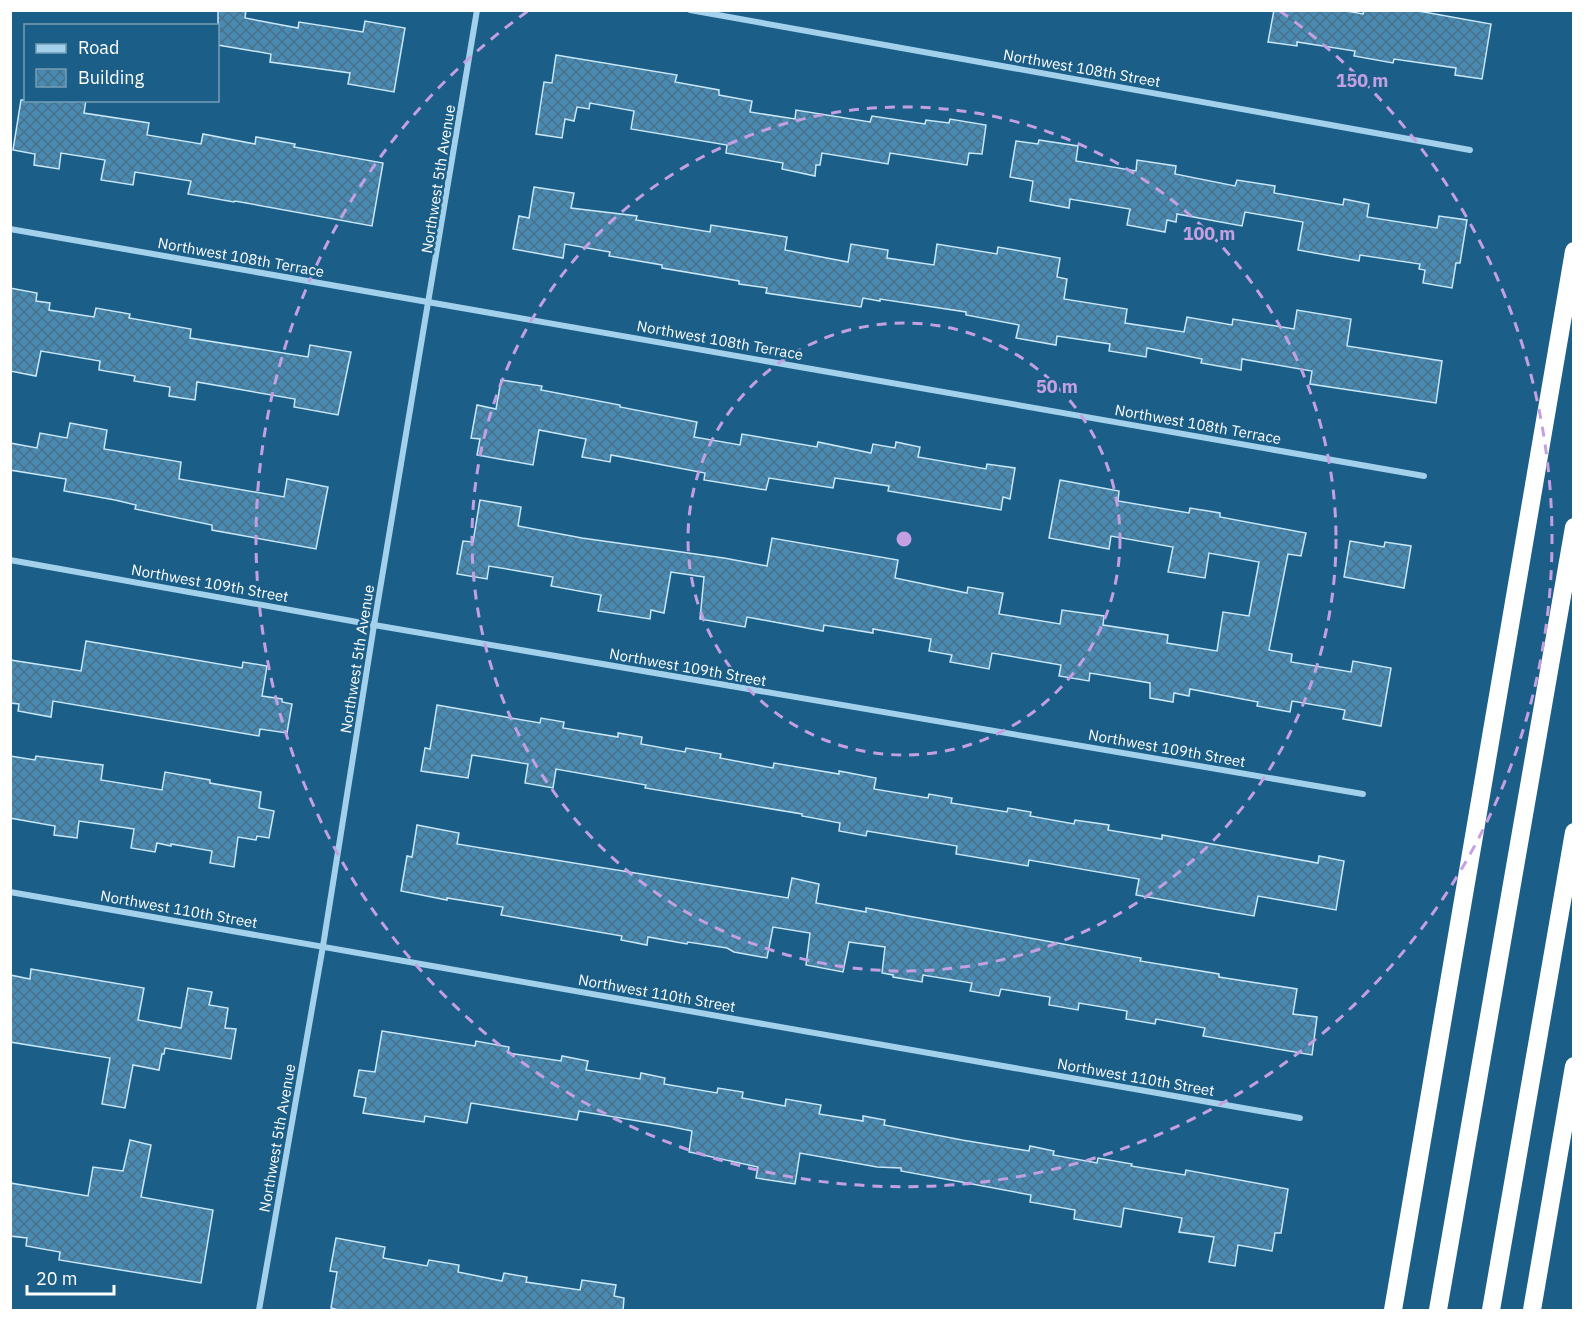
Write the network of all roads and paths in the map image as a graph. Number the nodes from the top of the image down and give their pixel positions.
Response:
1 (477, 10) edge
2 (690, 10) edge
3 (1470, 150) dead end
4 (10, 229) edge
5 (1574, 244) edge
6 (1573, 253) edge
7 (430, 302) junction
8 (1425, 476) dead end
9 (1574, 527) edge
10 (10, 560) edge
11 (374, 625) junction
12 (1363, 794) dead end
13 (1574, 832) edge
14 (10, 892) edge
15 (323, 946) junction
16 (1574, 1066) edge
17 (1300, 1118) dead end
18 (259, 1311) edge
19 (1392, 1311) edge
20 (1438, 1311) edge
21 (1491, 1311) edge
22 (1533, 1311) edge

1 - 7 street, Northwest 5th Avenue
2 - 3 street, Northwest 108th Street
4 - 7 street, Northwest 108th Terrace
5 - 6 highway
6 - 19 highway
7 - 8 street, Northwest 108th Terrace
7 - 11 street, Northwest 5th Avenue
9 - 20 highway
10 - 11 street, Northwest 109th Street
11 - 12 street, Northwest 109th Street
11 - 15 street, Northwest 5th Avenue
13 - 21 highway
14 - 15 street, Northwest 110th Street
15 - 17 street, Northwest 110th Street
15 - 18 street, Northwest 5th Avenue
16 - 22 highway

